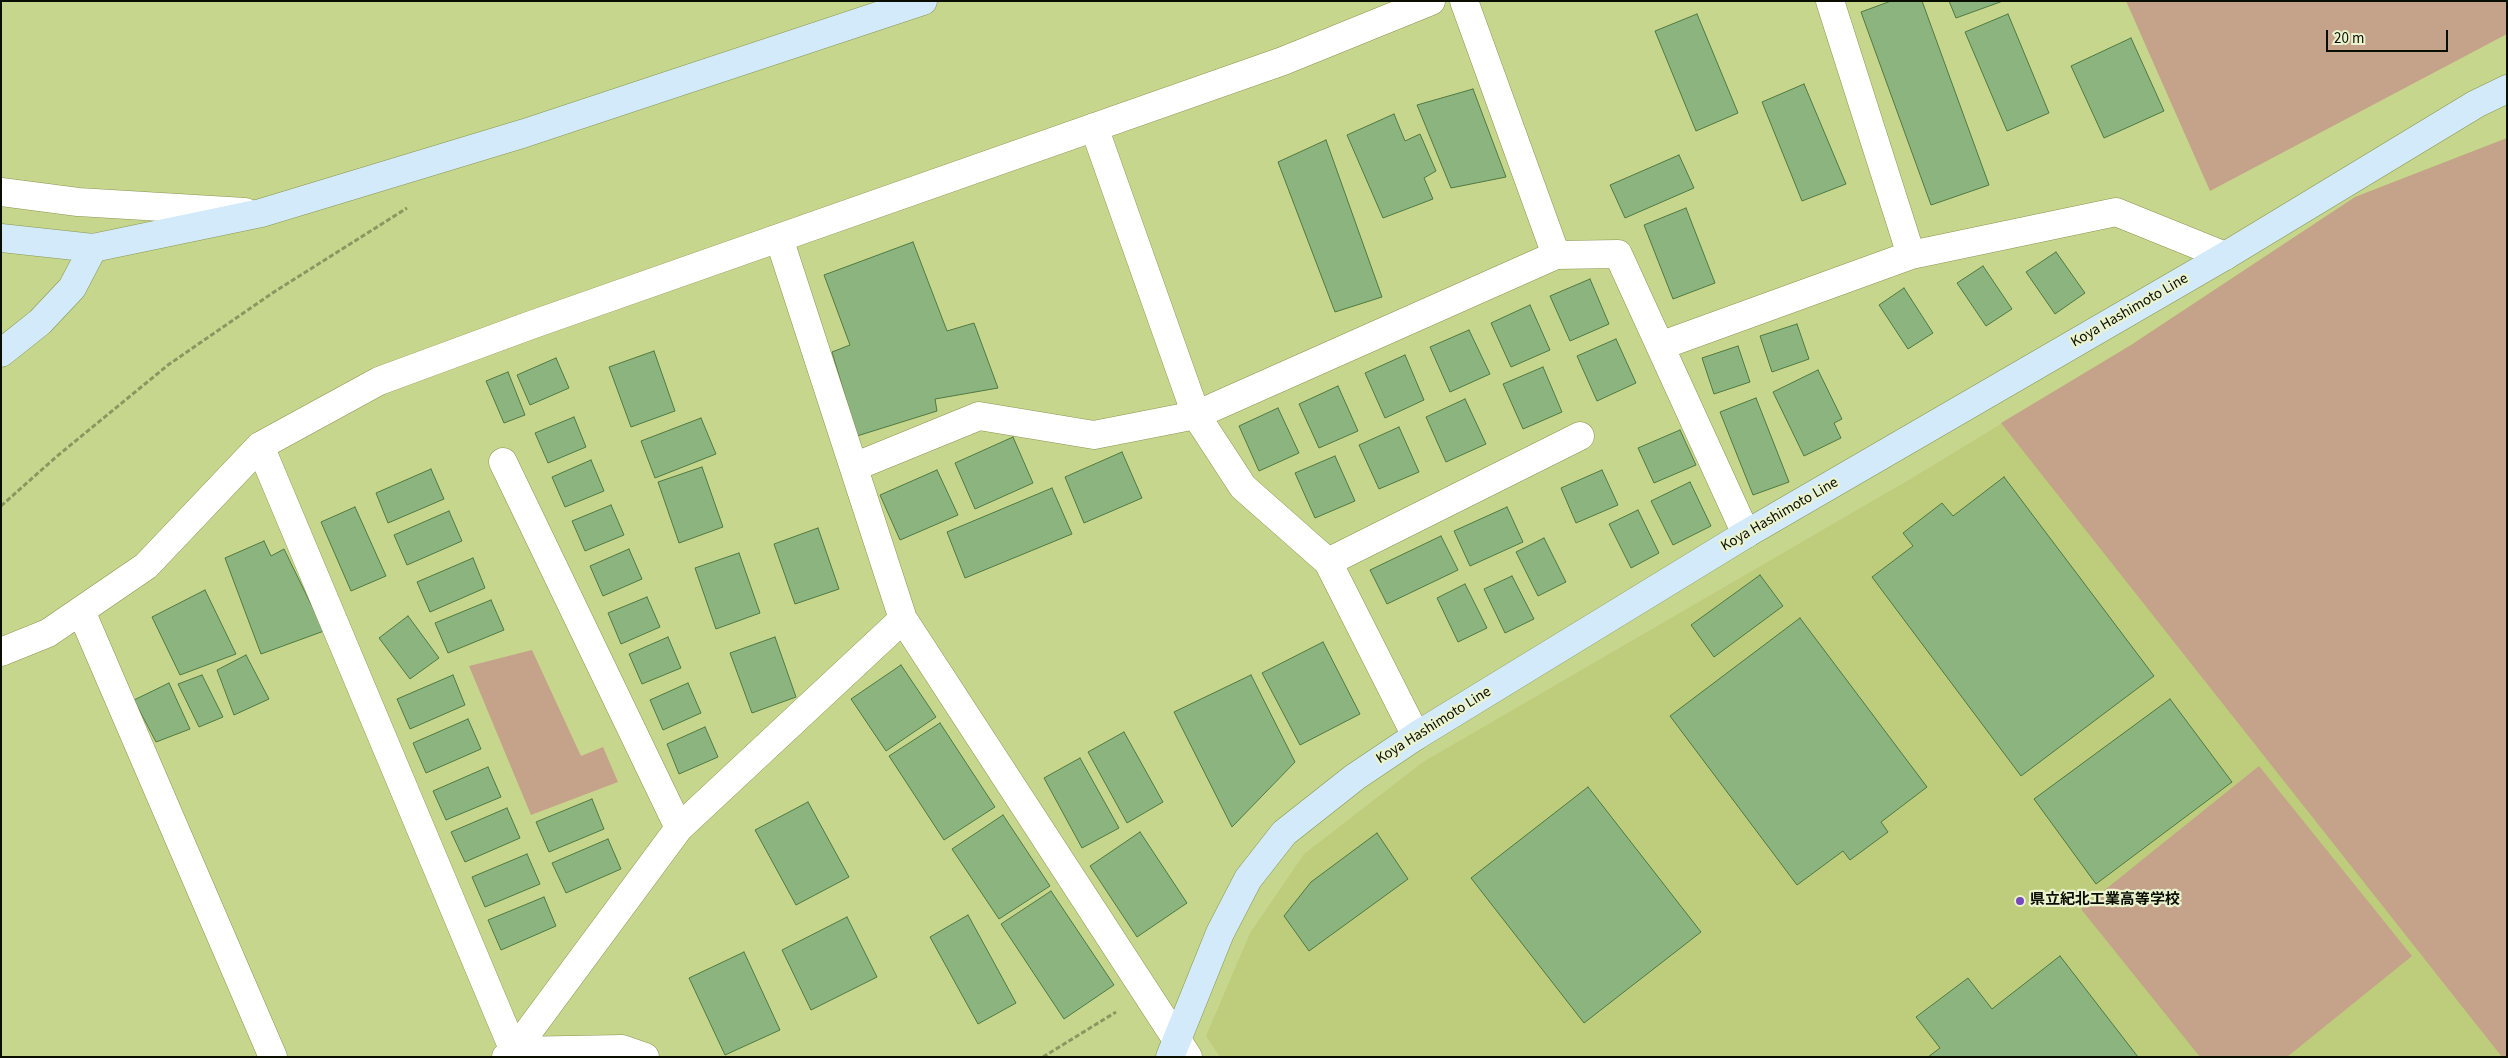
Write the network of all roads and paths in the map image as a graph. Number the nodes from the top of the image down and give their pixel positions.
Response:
1 (923, 1) edge
2 (1431, 1) edge
3 (1464, 1) edge
4 (1830, 1) edge
5 (2507, 89) edge
6 (1094, 127) junction
7 (1, 192) edge
8 (408, 208) dead end
9 (261, 213) junction
10 (1, 238) edge
11 (779, 238) junction
12 (93, 248) junction
13 (1556, 255) junction
14 (1911, 255) junction
15 (2226, 256) junction
16 (1660, 346) junction
17 (1, 353) edge
18 (1196, 415) junction
19 (1580, 436) dead end
20 (260, 446) junction
21 (504, 462) dead end
22 (854, 467) junction
23 (1, 506) edge
24 (1746, 534) junction
25 (1328, 562) junction
26 (81, 611) junction
27 (903, 619) junction
28 (1, 652) edge
29 (1416, 736) junction
30 (679, 828) junction
31 (1146, 994) junction
32 (1178, 1051) edge
33 (510, 1054) edge
34 (273, 1057) edge
35 (645, 1057) edge
36 (1043, 1057) edge

1 - 9 main road
2 - 6 street
3 - 13 street
4 - 14 street
5 - 15 main road, Koya Hashimoto Line
6 - 11 street
6 - 18 street
7 - 9 street
8 - 23 path
9 - 12 main road
10 - 12 main road
11 - 20 street
11 - 22 street
12 - 17 main road
13 - 16 street
13 - 18 street
14 - 15 street
14 - 16 street
15 - 24 main road, Koya Hashimoto Line
16 - 24 street
18 - 22 street
18 - 25 street
19 - 25 street
20 - 26 street
20 - 33 street
21 - 30 street
22 - 27 street
24 - 29 main road, Koya Hashimoto Line
25 - 29 street
26 - 28 street
26 - 34 street
27 - 30 street
27 - 31 street
29 - 32 main road, Koya Hashimoto Line
30 - 33 street
31 - 32 street
31 - 36 path
33 - 35 street

